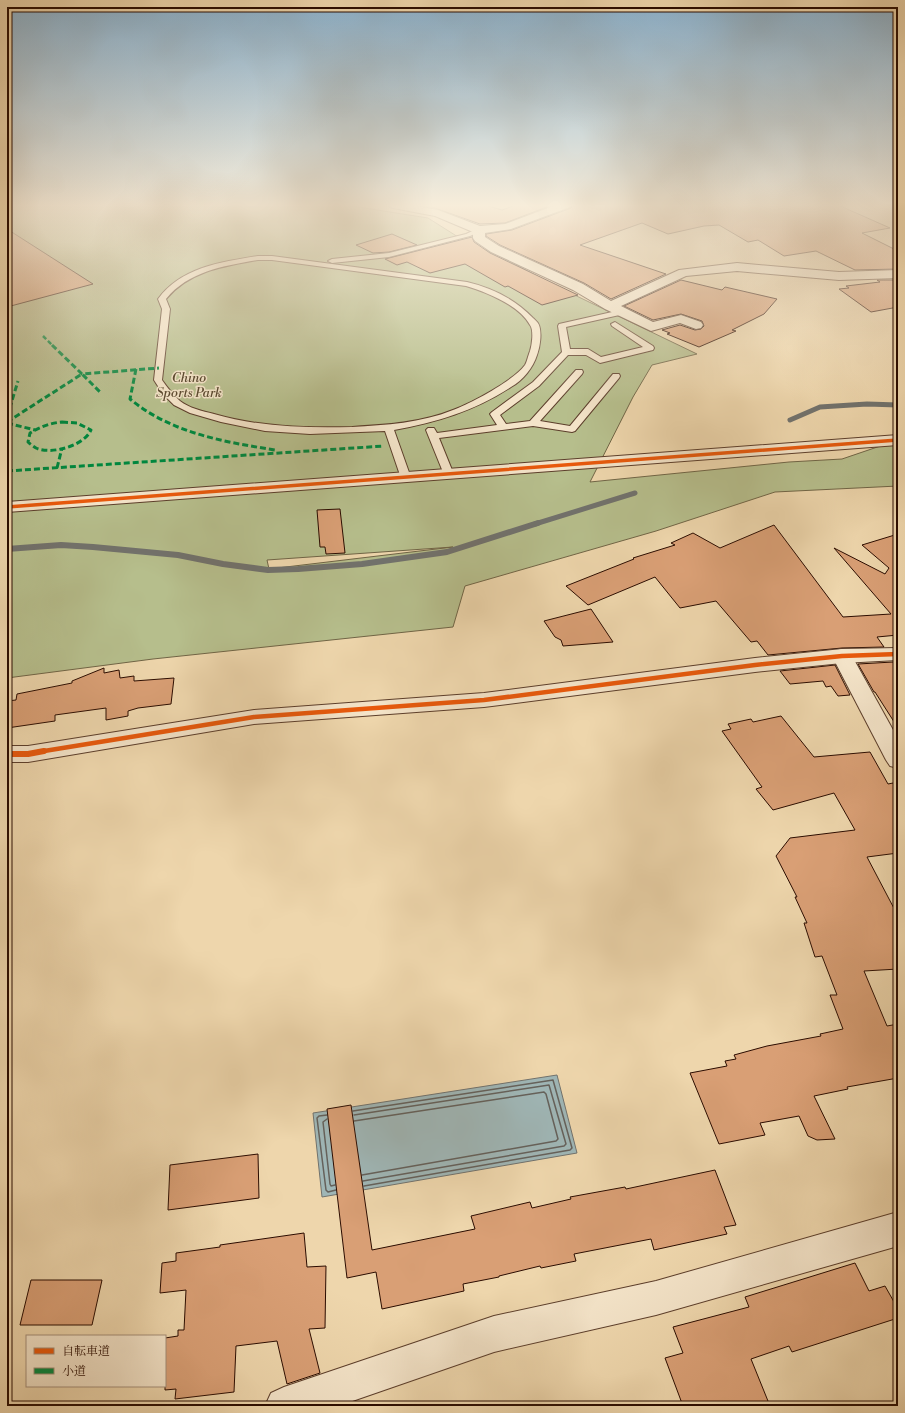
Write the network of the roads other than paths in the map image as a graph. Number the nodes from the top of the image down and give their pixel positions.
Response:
1 (200, 271) edge
2 (371, 271) edge
3 (544, 271) edge
4 (702, 271) edge
5 (782, 271) edge
6 (898, 274) edge
7 (616, 309) junction
8 (615, 324) dead end
9 (696, 325) dead end
10 (566, 352) junction
11 (579, 372) dead end
12 (616, 376) dead end
13 (427, 421) junction
14 (533, 423) junction
15 (503, 427) junction
16 (389, 428) junction
17 (434, 436) junction
18 (898, 440) edge
19 (449, 475) junction
20 (406, 478) junction
21 (7, 508) edge
22 (898, 654) edge
23 (842, 656) junction
24 (7, 754) edge
25 (898, 760) edge
26 (898, 1229) edge
27 (284, 1406) edge

1 - 16 lane
2 - 13 lane
3 - 7 street
4 - 7 street
5 - 6 street
7 - 9 street
7 - 10 lane
8 - 10 lane
10 - 15 lane
11 - 14 lane
12 - 14 lane
13 - 16 lane
13 - 17 lane
14 - 15 lane
15 - 17 lane
16 - 20 lane
17 - 19 lane
18 - 19 street
19 - 20 street
20 - 21 street
22 - 23 street
23 - 24 street
23 - 25 street
26 - 27 street

